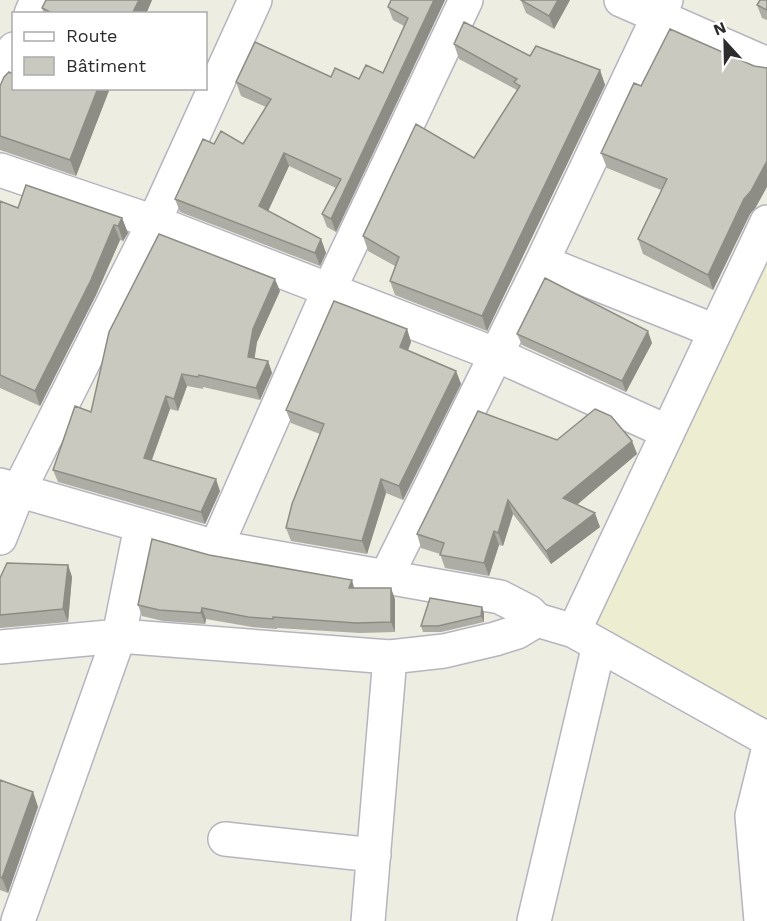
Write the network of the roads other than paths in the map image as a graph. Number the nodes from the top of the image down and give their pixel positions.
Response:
1 (255, 0) edge
2 (466, 0) edge
3 (621, 0) edge
4 (662, 9) edge
5 (767, 64) edge
6 (0, 170) edge
7 (154, 222) junction
8 (767, 222) edge
9 (542, 262) junction
10 (329, 290) junction
11 (715, 332) junction
12 (497, 355) junction
13 (668, 432) junction
14 (9, 487) edge
15 (141, 526) junction
16 (0, 538) edge
17 (216, 547) junction
18 (386, 577) junction
19 (537, 620) junction
20 (119, 636) junction
21 (586, 638) junction
22 (0, 647) edge
23 (390, 657) junction
24 (767, 739) edge
25 (767, 755) edge
26 (225, 839) dead end
27 (374, 855) junction
28 (0, 914) edge
29 (17, 921) edge
30 (368, 921) edge
31 (534, 921) edge
32 (760, 921) edge

1 - 7 street
2 - 10 street
3 - 4 street
4 - 5 street
4 - 9 street
6 - 7 street
7 - 10 street
7 - 14 street
8 - 11 street
9 - 11 street
9 - 12 street
10 - 12 street
10 - 17 street
11 - 13 street
12 - 13 street
12 - 18 street
13 - 21 street
14 - 15 street
14 - 16 street
15 - 17 street
15 - 20 street
17 - 18 street
18 - 19 street
19 - 21 street
19 - 23 street
20 - 22 street
20 - 23 street
20 - 29 street
21 - 24 street
21 - 31 street
23 - 27 street
25 - 32 street
26 - 27 street
27 - 30 street
28 - 29 street

